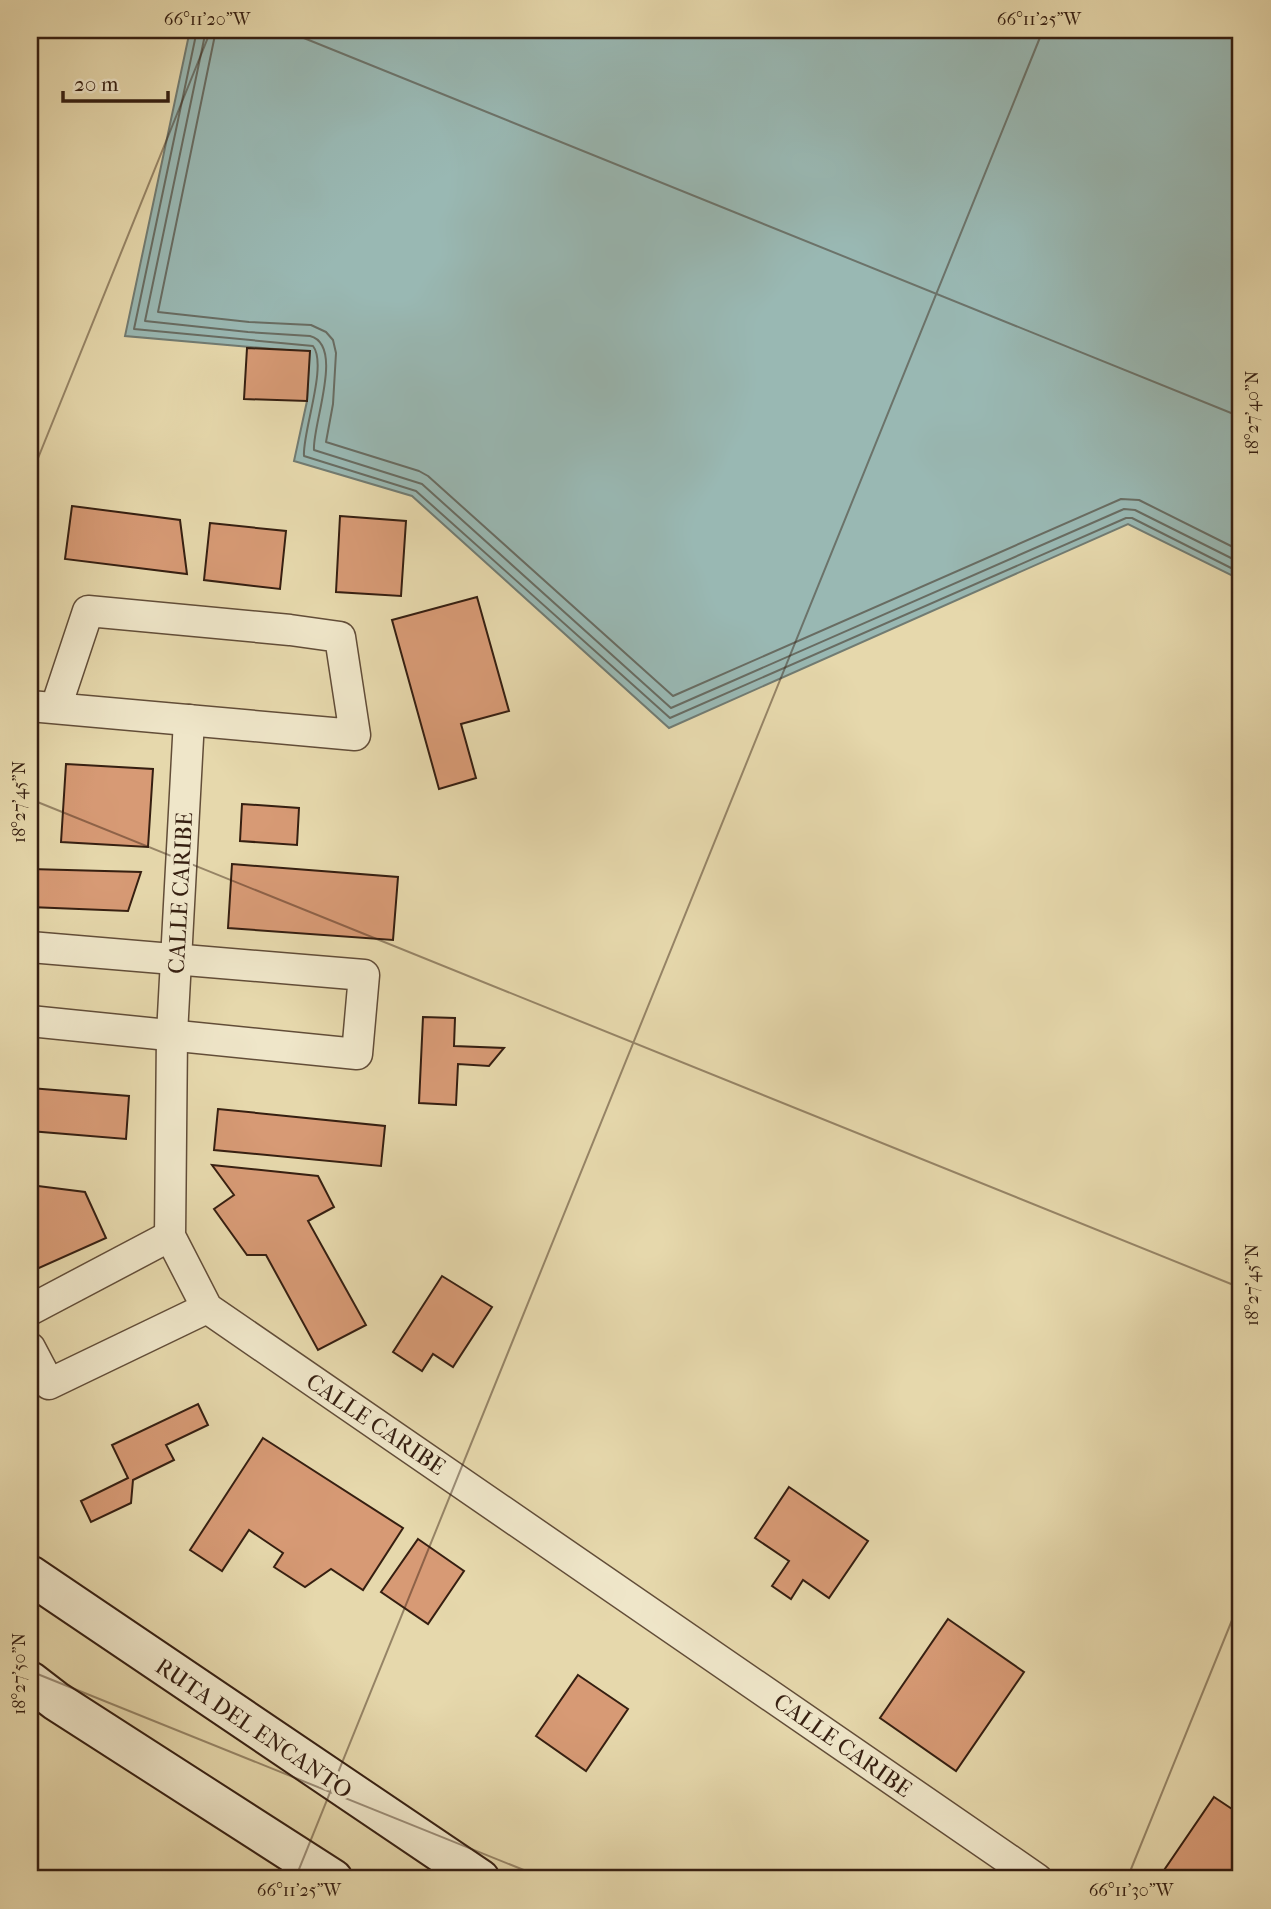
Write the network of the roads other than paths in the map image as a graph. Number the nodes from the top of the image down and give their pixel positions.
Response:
1 (43, 706) edge
2 (189, 720) junction
3 (30, 947) edge
4 (177, 958) junction
5 (30, 1021) edge
6 (172, 1034) junction
7 (170, 1236) junction
8 (206, 1308) junction
9 (30, 1310) edge
10 (30, 1348) edge
11 (30, 1575) edge
12 (35, 1686) edge
13 (333, 1879) edge
14 (480, 1879) edge
15 (1037, 1879) edge

1 - 2 street
1 - 2 street
2 - 4 street, CALLE CARIBE
3 - 4 street
4 - 6 street, CALLE CARIBE
4 - 6 street
5 - 6 street
6 - 7 street, CALLE CARIBE
7 - 8 street, CALLE CARIBE
7 - 9 street
8 - 10 street
8 - 15 street, CALLE CARIBE
11 - 14 main road, RUTA DEL ENCANTO
12 - 13 main road

